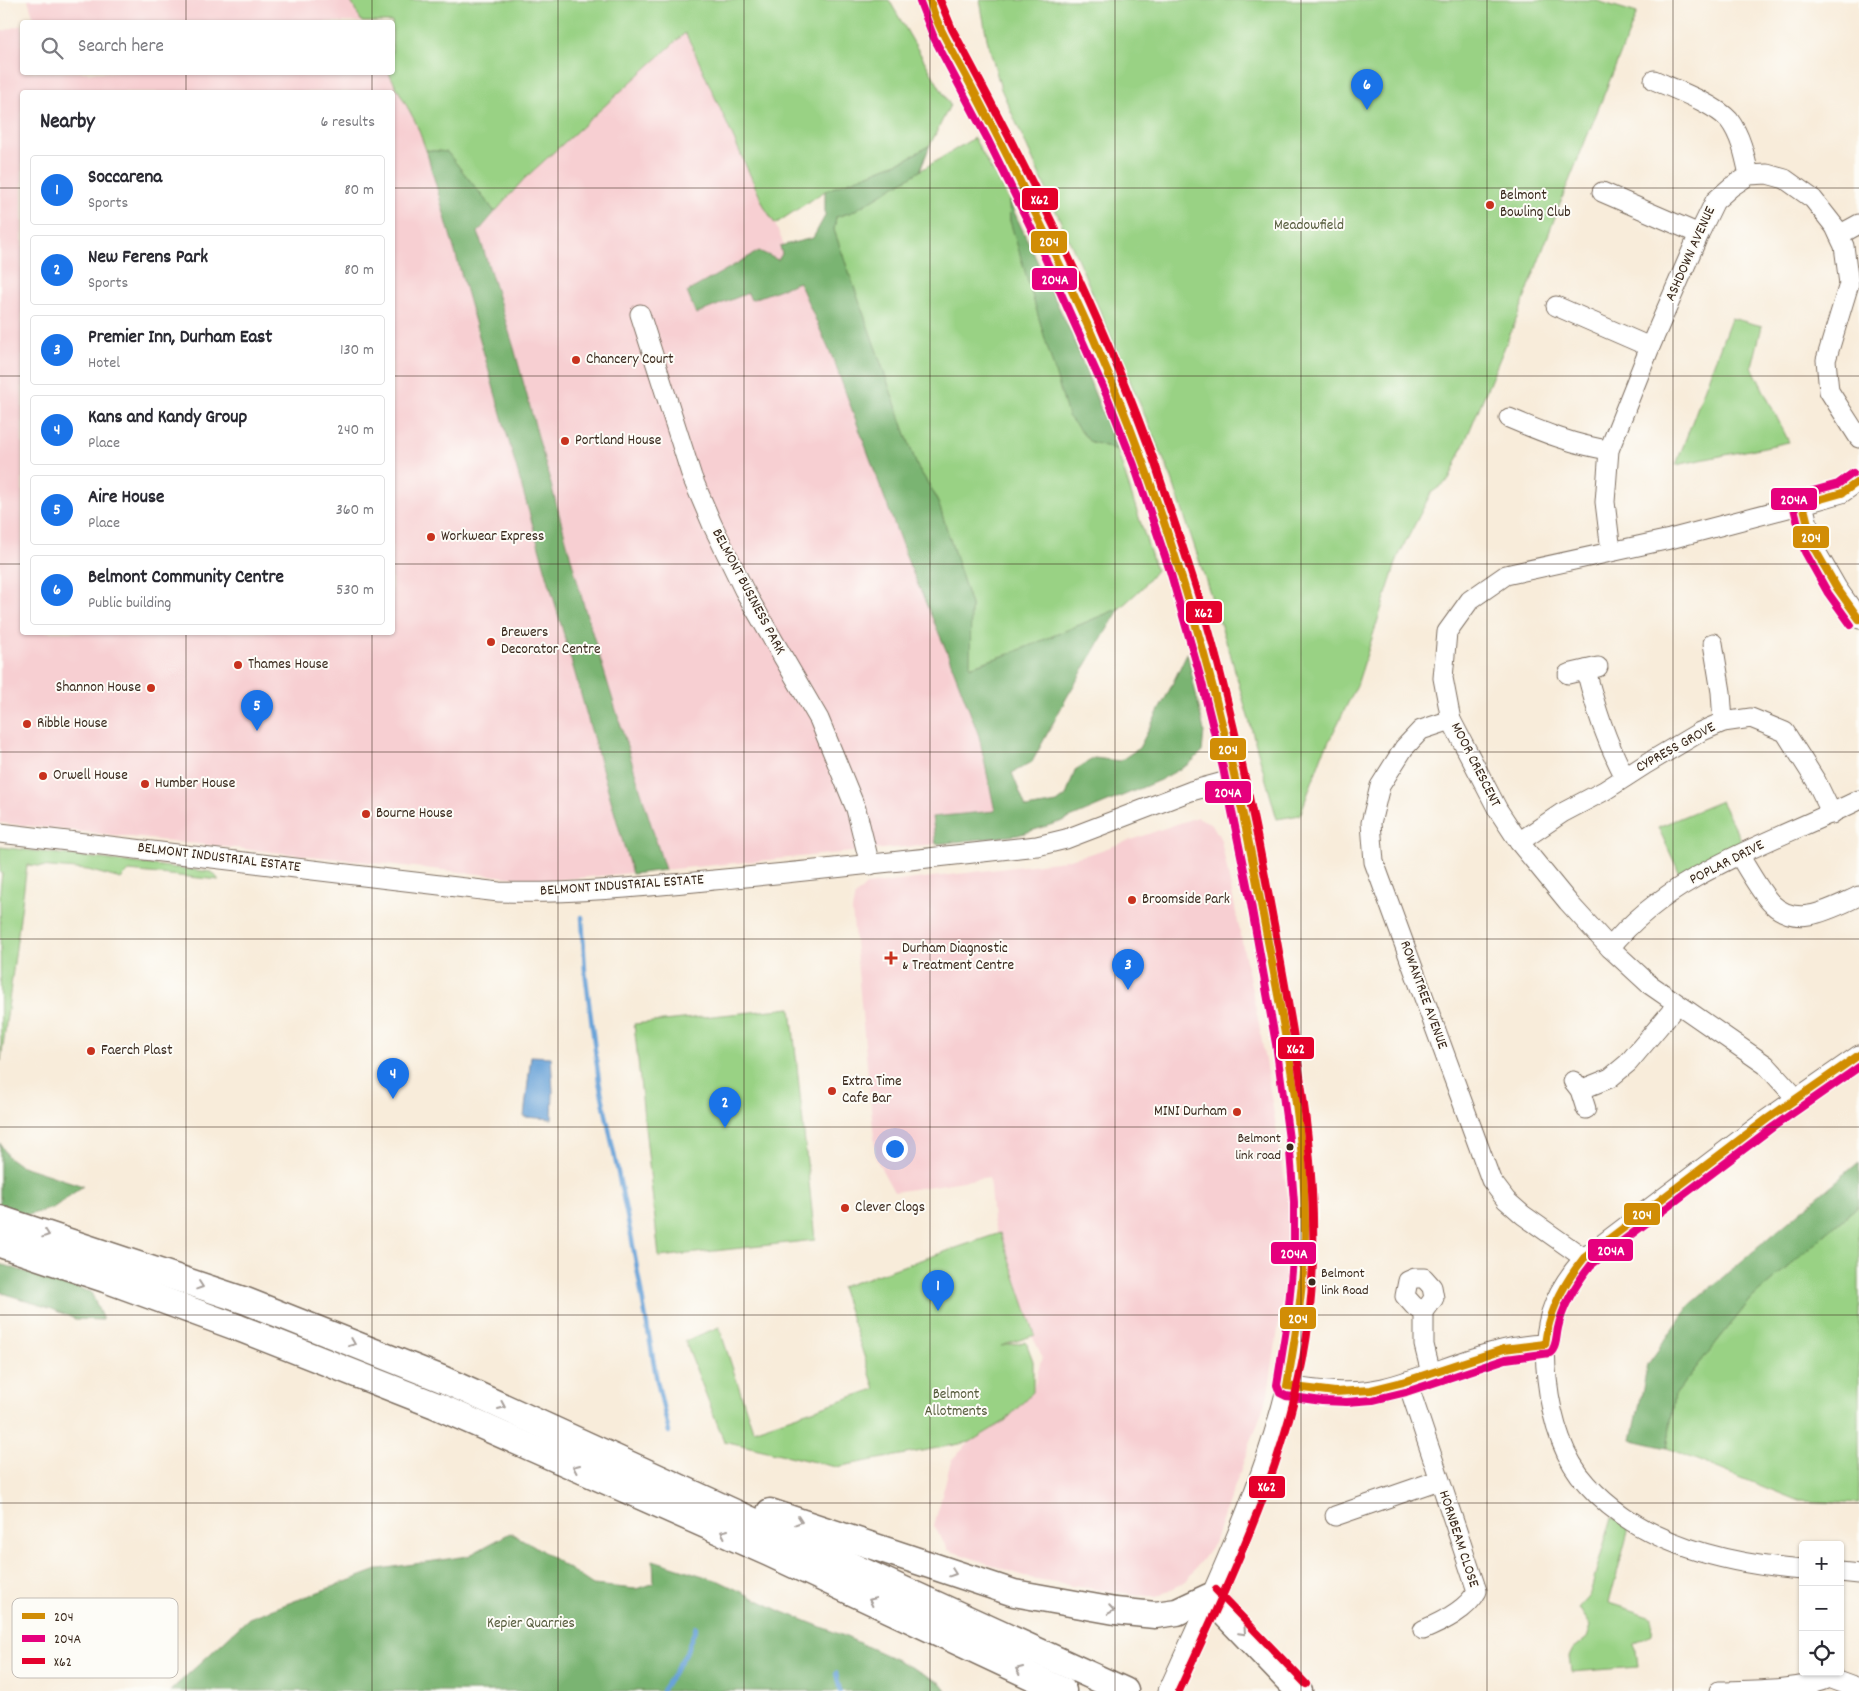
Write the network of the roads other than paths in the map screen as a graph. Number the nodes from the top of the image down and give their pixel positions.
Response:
1 (930, 0) edge
2 (1654, 80) dead end
3 (1749, 175) junction
4 (1602, 192) dead end
5 (1859, 224) edge
6 (1699, 234) junction
7 (1839, 235) junction
8 (1556, 306) dead end
9 (640, 314) dead end
10 (1650, 347) junction
11 (1509, 418) dead end
12 (1859, 438) edge
13 (1609, 450) junction
14 (1859, 481) edge
15 (1803, 504) junction
16 (1612, 551) junction
17 (1859, 620) edge
18 (1712, 643) dead end
19 (1584, 671) dead end
20 (1451, 720) junction
21 (1723, 722) junction
22 (1625, 777) junction
23 (1234, 779) junction
24 (1859, 800) edge
25 (1832, 814) junction
26 (0, 833) edge
27 (1519, 842) junction
28 (1739, 855) junction
29 (870, 865) junction
30 (1859, 896) edge
31 (1610, 948) junction
32 (1677, 1005) junction
33 (1859, 1055) edge
34 (1797, 1098) junction
35 (1586, 1109) dead end
36 (0, 1219) edge
37 (0, 1244) edge
38 (1584, 1258) junction
39 (1424, 1312) dead end
40 (1545, 1344) junction
41 (1431, 1373) junction
42 (1407, 1380) junction
43 (1287, 1386) junction
44 (589, 1444) junction
45 (1439, 1480) junction
46 (1335, 1516) dead end
47 (1799, 1569) edge
48 (1844, 1572) edge
49 (1859, 1574) edge
50 (1209, 1597) junction
51 (1423, 1630) dead end
52 (1828, 1676) edge
53 (1832, 1676) edge
54 (1859, 1689) edge
55 (1063, 1691) edge
56 (1125, 1691) edge
57 (1168, 1691) edge
58 (1299, 1691) edge
59 (1719, 1691) edge

1 - 23 street
2 - 3 street
3 - 6 street, ASHDOWN AVENUE
3 - 7 street
4 - 6 street
5 - 7 street
6 - 10 street, ASHDOWN AVENUE
7 - 12 street
8 - 10 street
9 - 29 street, BELMONT BUSINESS PARK
10 - 13 street, ASHDOWN AVENUE
11 - 13 street
13 - 16 street, ASHDOWN AVENUE
14 - 15 street, MOOR CRESCENT
15 - 16 street, MOOR CRESCENT
15 - 17 street
16 - 20 street, MOOR CRESCENT
18 - 21 street
19 - 22 street
20 - 27 street, MOOR CRESCENT
20 - 38 street, ROWANTREE AVENUE
21 - 22 street, CYPRESS GROVE
21 - 25 street, CYPRESS GROVE
22 - 27 street, CYPRESS GROVE
23 - 29 street, BELMONT INDUSTRIAL ESTATE
23 - 43 street
24 - 25 street, POPLAR DRIVE
25 - 28 street, POPLAR DRIVE
26 - 29 street, BELMONT INDUSTRIAL ESTATE
27 - 31 street, MOOR CRESCENT
28 - 30 street
28 - 31 street, POPLAR DRIVE
31 - 32 street, MOOR CRESCENT
32 - 34 street, MOOR CRESCENT
32 - 35 street
33 - 34 street
34 - 38 street
36 -> 44 highway
55 -> 37 highway
38 - 40 street
39 - 41 street
40 - 41 street
40 - 47 street
41 - 42 street
42 - 43 street
42 - 45 street, HORNBEAM CLOSE
43 - 50 street
44 -> 50 highway
44 - 56 highway
45 - 46 street, HORNBEAM CLOSE
45 - 51 street, HORNBEAM CLOSE
48 - 49 street
50 - 57 street
50 -> 58 highway
52 - 59 street
53 - 54 street

